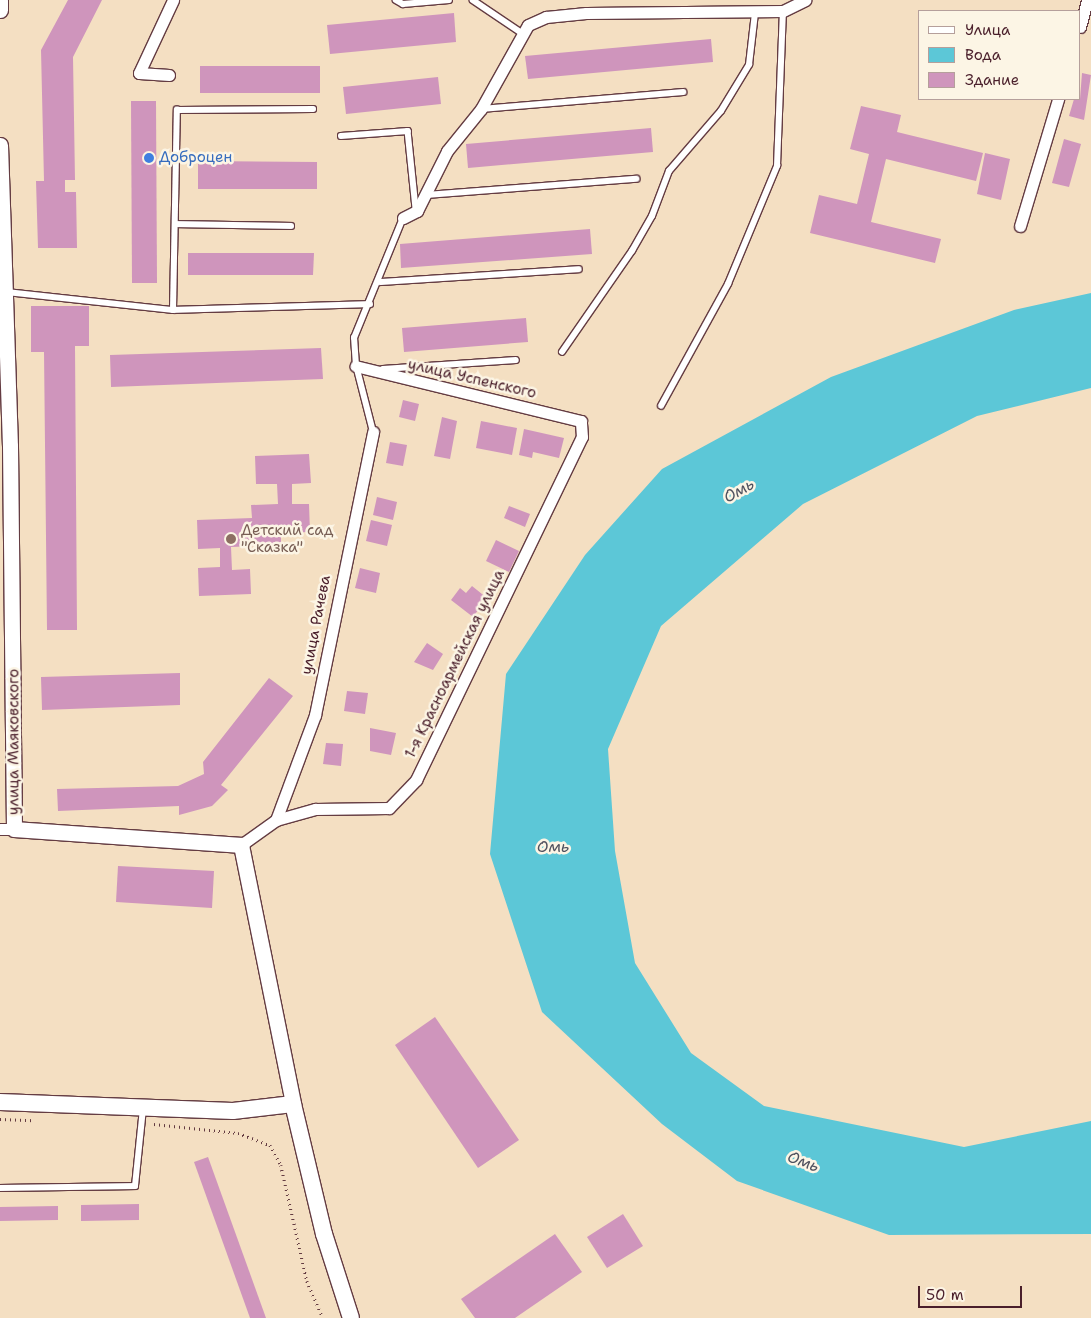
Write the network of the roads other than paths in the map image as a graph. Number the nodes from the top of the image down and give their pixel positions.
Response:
1 (0, 0) edge
2 (173, 0) edge
3 (396, 0) edge
4 (449, 0) edge
5 (473, 0) edge
6 (806, 0) edge
7 (1087, 0) edge
8 (0, 10) edge
9 (783, 11) junction
10 (755, 12) junction
11 (1081, 23) edge
12 (522, 33) junction
13 (170, 76) dead end
14 (682, 92) dead end
15 (1058, 100) edge
16 (313, 108) dead end
17 (481, 108) junction
18 (341, 136) dead end
19 (0, 145) edge
20 (636, 179) dead end
21 (426, 195) junction
22 (416, 211) junction
23 (403, 218) joint
24 (175, 224) junction
25 (291, 226) dead end
26 (1020, 226) dead end
27 (579, 269) dead end
28 (380, 282) junction
29 (5, 292) junction
30 (370, 304) junction
31 (173, 310) junction
32 (562, 352) dead end
33 (516, 360) dead end
34 (356, 366) junction
35 (368, 370) junction
36 (4, 380) edge
37 (661, 406) dead end
38 (580, 421) joint
39 (373, 432) joint
40 (5, 446) edge
41 (6, 512) edge
42 (276, 820) junction
43 (7, 829) edge
44 (241, 845) junction
45 (0, 1102) edge
46 (293, 1104) junction
47 (142, 1115) junction
48 (0, 1188) edge
49 (351, 1318) edge

1 - 8 street
2 - 13 street
3 - 4 lane
5 - 12 lane
6 - 9 street
7 - 11 street
9 - 10 street
9 - 37 lane
10 - 12 street
10 - 32 lane
12 - 17 street
14 - 17 lane
15 - 26 street
16 - 24 lane
17 - 21 street
18 - 22 lane
19 - 29 street, улица Маяковского
20 - 21 lane
21 - 22 street
22 - 23 street
23 - 28 lane
24 - 25 lane
24 - 31 lane
27 - 28 lane
28 - 30 lane
29 - 31 lane
29 - 36 street, улица Маяковского
30 - 31 lane
30 - 34 lane
33 - 35 lane
34 - 35 street, улица Успенского
34 - 39 lane
35 - 38 street, улица Успенского
36 - 40 street, улица Маяковского
38 - 42 street, 1-я Красноармейская улица
39 - 42 street, улица Рачева
40 - 41 street, улица Маяковского
41 - 43 street, улица Маяковского
42 - 44 street
43 - 44 street
44 - 46 street
45 - 47 main road
46 - 47 main road
46 - 49 main road
47 - 48 lane

